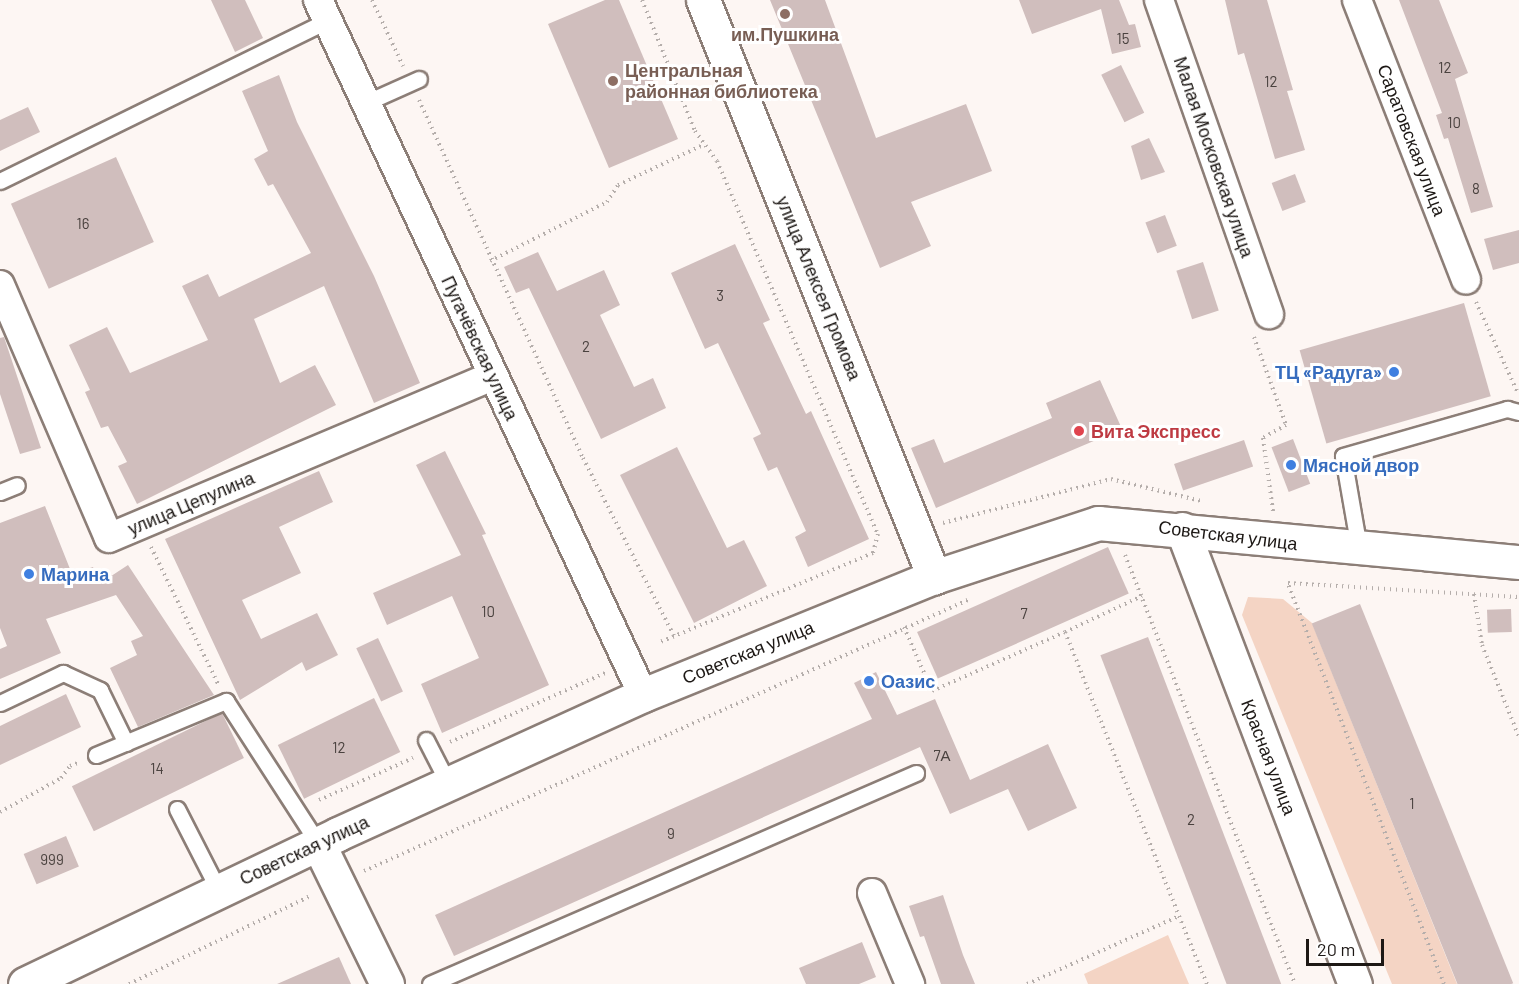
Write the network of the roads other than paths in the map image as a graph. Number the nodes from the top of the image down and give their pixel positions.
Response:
1 (703, 0) edge
2 (1159, 0) edge
3 (1357, 0) edge
4 (323, 11) edge
5 (415, 81) road end
6 (365, 103) junction
7 (0, 181) edge
8 (1466, 280) road end
9 (0, 285) edge
10 (1269, 314) road end
11 (493, 376) junction
12 (1519, 412) edge
13 (17, 485) dead end
14 (0, 492) edge
15 (1182, 529) junction
16 (1359, 549) junction
17 (1519, 562) edge
18 (934, 577) junction
19 (643, 694) junction
20 (0, 703) edge
21 (126, 743) junction
22 (429, 745) road end
23 (96, 755) road end
24 (916, 774) dead end
25 (448, 783) junction
26 (177, 809) dead end
27 (318, 843) junction
28 (219, 891) junction
29 (872, 893) dead end
30 (36, 982) edge
31 (387, 984) edge
32 (430, 984) edge
33 (910, 984) edge
34 (1355, 984) edge

1 - 18 main road, улица Алексея Громова
2 - 10 street, Малая Московская улица
3 - 8 street, Саратовская улица
4 - 6 street, Пугачёвская улица
4 - 7 lane
5 - 6 lane
6 - 11 street, Пугачёвская улица
9 - 11 street, улица Цепулина
11 - 19 street, Пугачёвская улица
12 - 16 lane
13 - 14 lane
15 - 16 main road, Советская улица
15 - 18 main road, Советская улица
15 - 34 main road, Красная улица
16 - 17 main road, Советская улица
18 - 19 main road, Советская улица
19 - 25 main road, Советская улица
20 - 21 lane
21 - 23 lane
21 - 27 lane
22 - 25 lane
24 - 32 lane
25 - 27 main road, Советская улица
26 - 28 lane
27 - 28 main road, Советская улица
27 - 31 main road
28 - 30 main road, Советская улица
29 - 33 street

